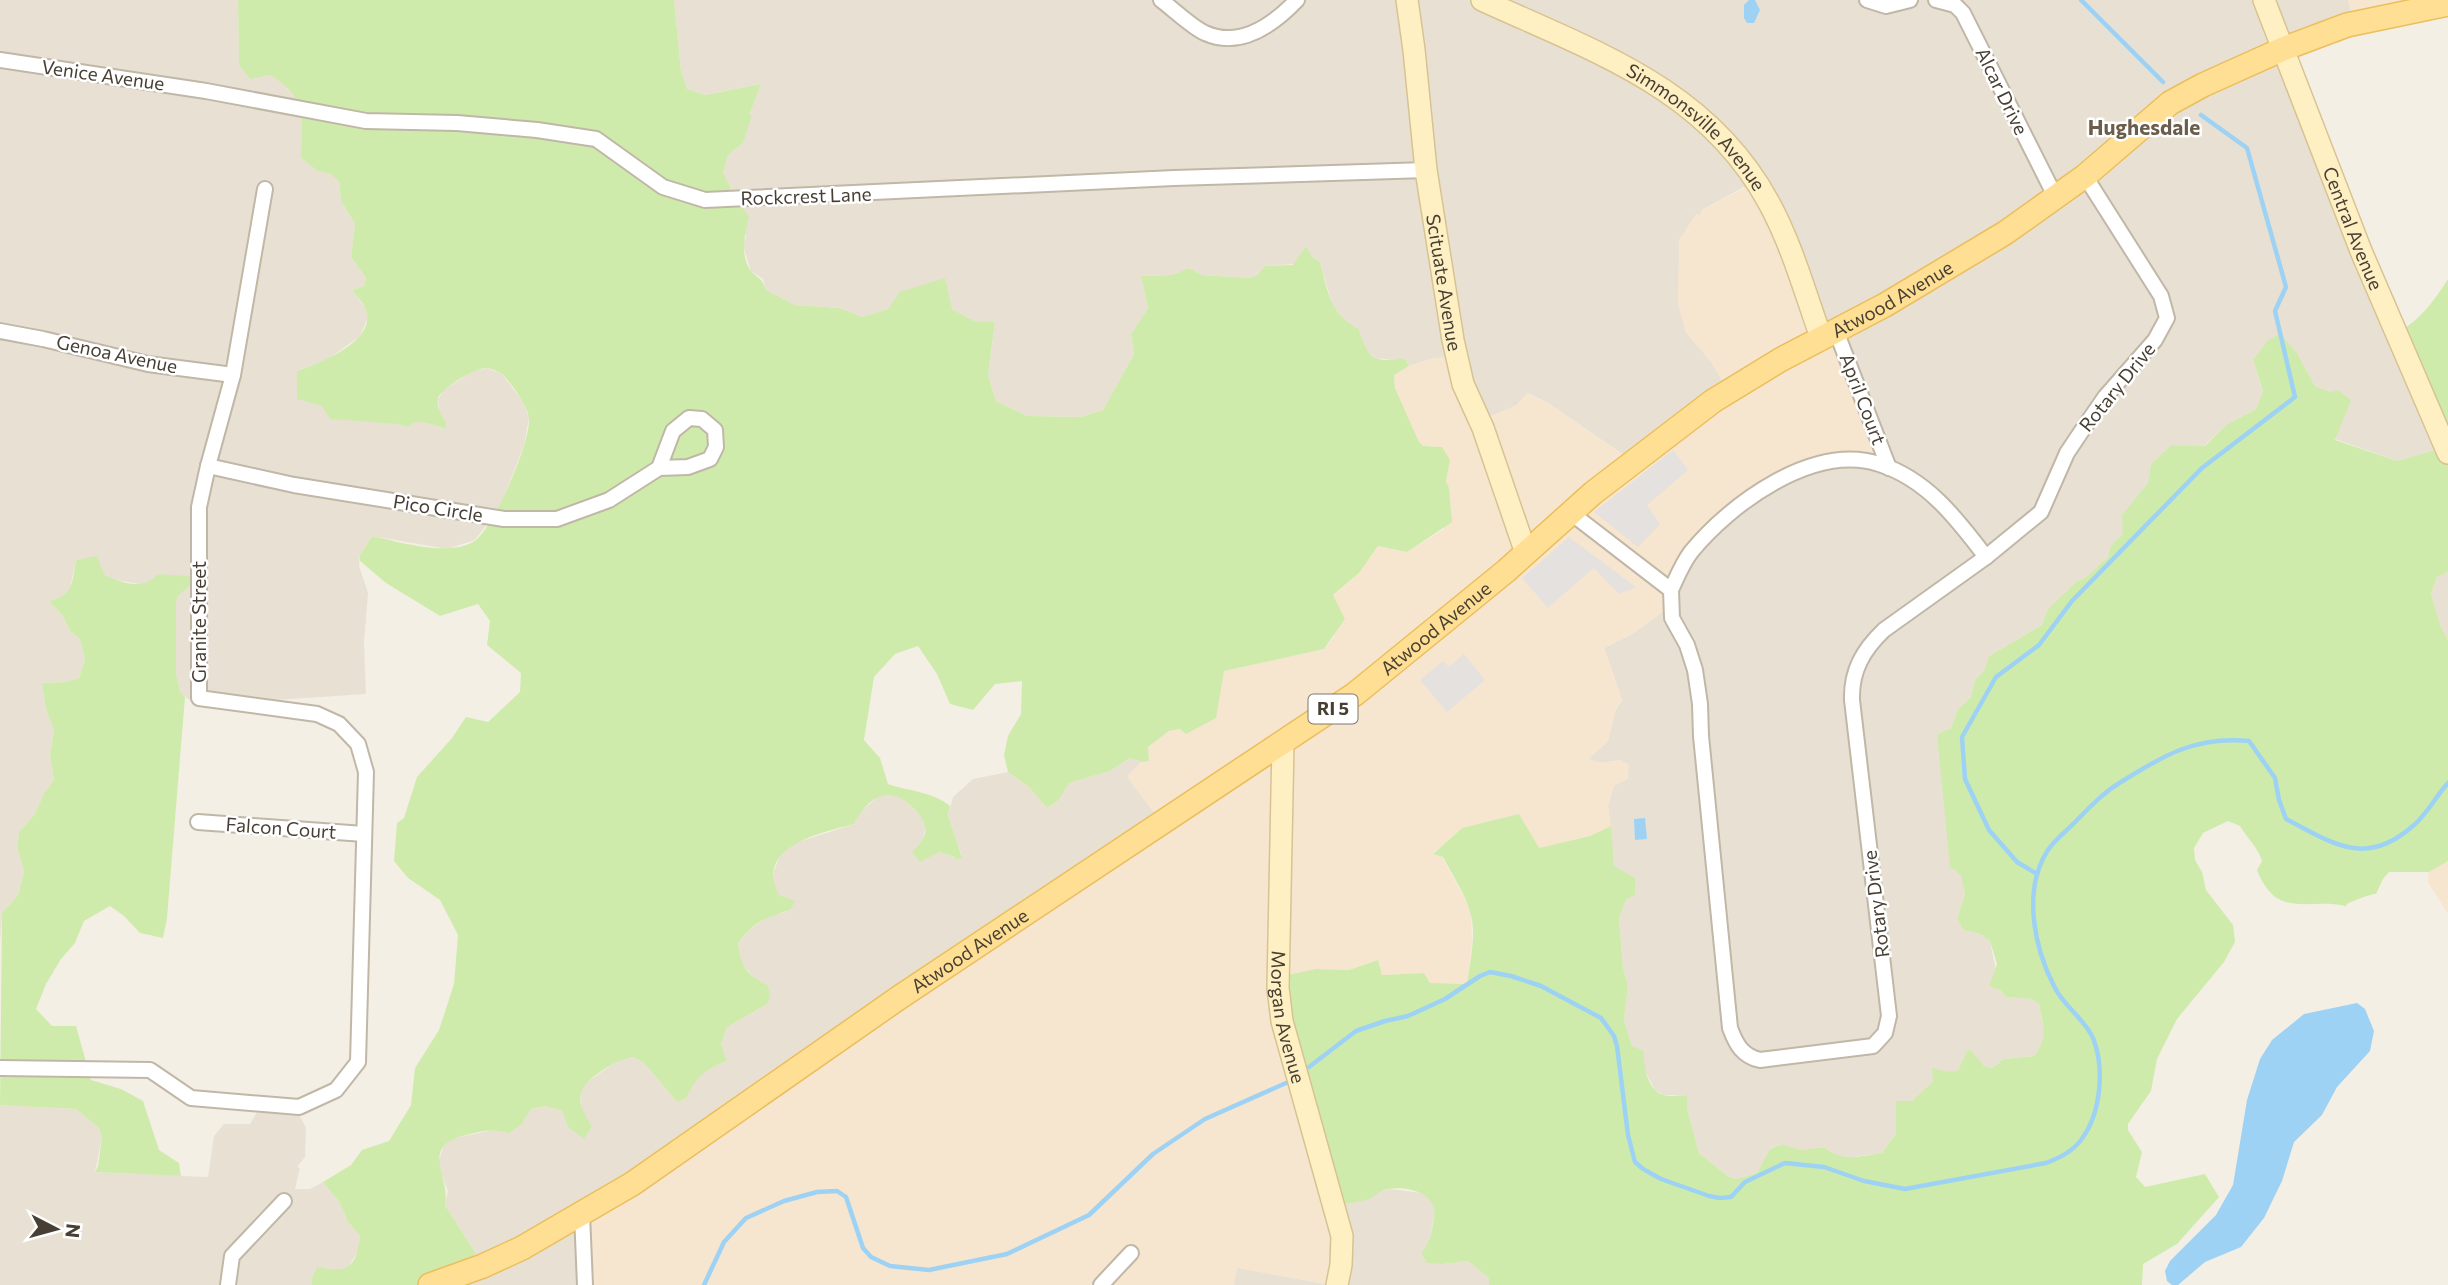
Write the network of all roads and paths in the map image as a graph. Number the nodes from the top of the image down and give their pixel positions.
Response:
1 (1161, 0) edge
2 (1297, 0) edge
3 (1407, 0) edge
4 (1482, 0) edge
5 (1867, 0) edge
6 (1910, 0) edge
7 (1936, 0) edge
8 (2264, 0) edge
9 (2448, 5) edge
10 (2283, 49) junction
11 (0, 60) edge
12 (206, 90) joint
13 (1426, 170) junction
14 (2085, 176) junction
15 (265, 189) dead end
16 (2056, 198) junction
17 (0, 331) edge
18 (1829, 334) junction
19 (233, 375) junction
20 (2448, 453) edge
21 (208, 466) junction
22 (659, 468) dead end
23 (1889, 468) junction
24 (1571, 513) junction
25 (1526, 553) junction
26 (1986, 557) junction
27 (1671, 590) junction
28 (1283, 743) junction
29 (198, 822) dead end
30 (364, 834) junction
31 (0, 1068) edge
32 (284, 1201) dead end
33 (582, 1214) junction
34 (1131, 1253) dead end
35 (228, 1285) edge
36 (429, 1285) edge
37 (585, 1285) edge
38 (1101, 1285) edge
39 (1337, 1285) edge

1 - 2 street
3 - 13 street, Scituate Avenue
4 - 18 street, Simmonsville Avenue
5 - 6 street
7 - 16 street, Alcar Drive
8 - 10 street, Central Avenue
9 - 10 main road, Atwood Avenue / RI 5
10 - 14 main road, Atwood Avenue / RI 5
10 - 20 street, Central Avenue
11 - 12 street, Venice Avenue
12 - 13 street, Rockcrest Lane
13 - 25 street, Scituate Avenue
14 - 16 main road, Atwood Avenue / RI 5
14 - 26 street, Rotary Drive
15 - 19 street, Granite Street
16 - 18 main road, Atwood Avenue / RI 5
17 - 19 street, Genoa Avenue
18 - 23 street, April Court
18 - 24 main road, Atwood Avenue / RI 5
19 - 21 street, Granite Street
21 - 22 street, Pico Circle
21 - 30 street, Granite Street
23 - 26 street
23 - 27 street
24 - 25 main road, Atwood Avenue / RI 5
24 - 27 street
25 - 28 main road, Atwood Avenue / RI 5
26 - 27 street, Rotary Drive
28 - 33 main road, Atwood Avenue / RI 5
28 - 39 street, Morgan Avenue
29 - 30 street, Falcon Court
30 - 31 street, Granite Street
32 - 35 street
33 - 36 main road, Atwood Avenue / RI 5
33 - 37 street
34 - 38 street

